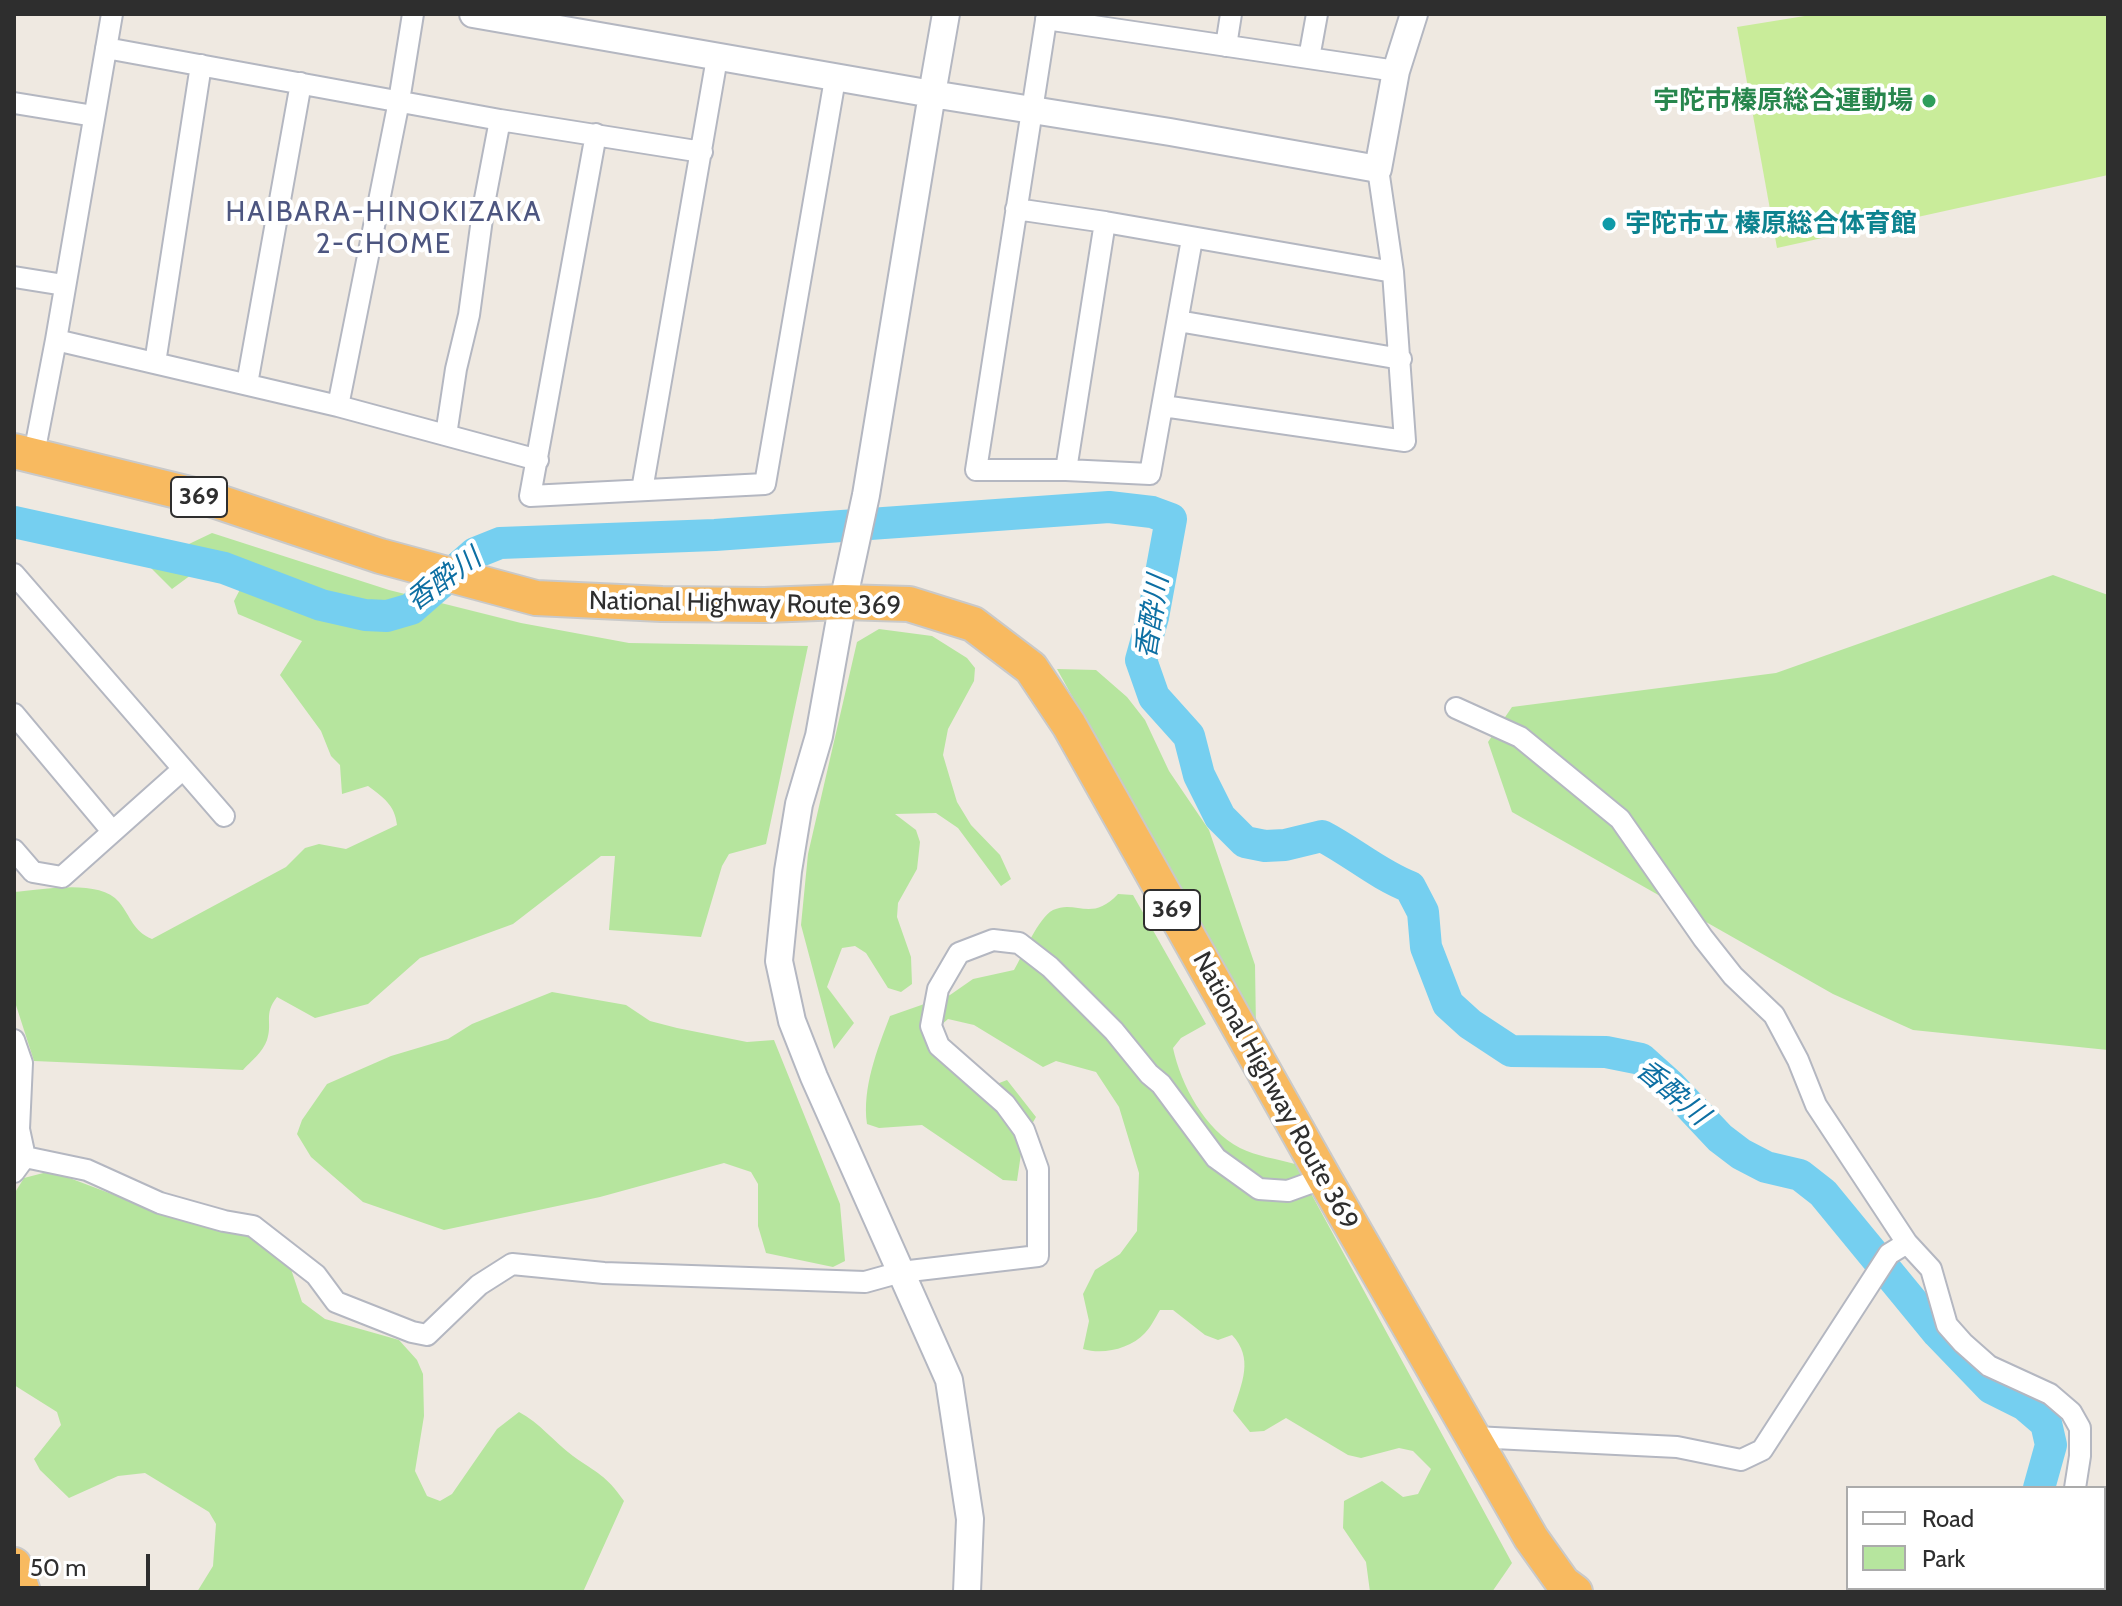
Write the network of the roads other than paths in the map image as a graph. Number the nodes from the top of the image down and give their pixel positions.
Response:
1 (112, 14) edge
2 (413, 14) edge
3 (473, 14) edge
4 (946, 14) edge
5 (1231, 14) edge
6 (1317, 14) edge
7 (1414, 14) edge
8 (1047, 17) edge
9 (1138, 23) edge
10 (1226, 46) junction
11 (106, 48) junction
12 (717, 58) junction
13 (1309, 58) junction
14 (201, 65) junction
15 (1396, 71) junction
16 (835, 79) junction
17 (301, 83) junction
18 (932, 94) junction
19 (399, 101) junction
20 (14, 103) edge
21 (1032, 109) junction
22 (94, 116) junction
23 (500, 120) junction
24 (596, 134) junction
25 (702, 152) junction
26 (1378, 169) junction
27 (1016, 209) junction
28 (1105, 222) junction
29 (1192, 239) junction
30 (1393, 272) junction
31 (14, 277) edge
32 (64, 285) junction
33 (1178, 321) junction
34 (56, 340) junction
35 (1401, 359) junction
36 (155, 363) junction
37 (247, 384) junction
38 (338, 406) junction
39 (1163, 406) junction
40 (446, 435) junction
41 (24, 452) edge
42 (538, 460) junction
43 (1066, 470) junction
44 (642, 490) junction
45 (14, 574) edge
46 (843, 602) junction
47 (1456, 708) dead end
48 (14, 714) edge
49 (182, 770) junction
50 (224, 816) dead end
51 (112, 831) junction
52 (14, 850) edge
53 (14, 1040) edge
54 (20, 1164) edge
55 (1324, 1178) junction
56 (1907, 1243) junction
57 (901, 1272) junction
58 (1474, 1437) junction
59 (2075, 1486) edge
60 (14, 1565) edge
61 (23, 1592) edge
62 (967, 1592) edge
63 (1575, 1592) edge

1 - 11 street
2 - 19 street
3 - 12 street
4 - 18 street
5 - 10 street
6 - 13 street
7 - 15 street
8 - 9 street
8 - 21 street
9 - 10 street
10 - 13 street
11 - 14 street
11 - 22 street
12 - 16 street
12 - 25 street
13 - 15 street
14 - 17 street
14 - 36 street
15 - 26 street
16 - 18 street
16 - 44 street
17 - 19 street
17 - 37 street
18 - 21 street
18 - 46 street
19 - 23 street
19 - 38 street
20 - 22 street
21 - 26 street
21 - 27 street
22 - 32 street
23 - 24 street
23 - 40 street
24 - 25 street
24 - 42 street
25 - 44 street
26 - 30 street
27 - 28 street
27 - 43 street
28 - 29 street
28 - 43 street
29 - 30 street
29 - 33 street
30 - 35 street
31 - 32 street
32 - 34 street
33 - 35 street
33 - 39 street
34 - 36 street
34 - 41 street
35 - 39 street
36 - 37 street
37 - 38 street
38 - 40 street
39 - 43 street
40 - 42 street
41 - 46 highway, National Highway Route 369 / 369
42 - 44 street
45 - 49 street
46 - 55 highway, National Highway Route 369 / 369
46 - 57 street
47 - 56 street
48 - 51 street
49 - 50 street
49 - 51 street
51 - 52 street
53 - 54 street
54 - 57 street
55 - 57 street
55 - 58 highway, National Highway Route 369 / 369
56 - 58 street
56 - 59 street
57 - 62 street
58 - 63 highway, National Highway Route 369 / 369
60 - 61 highway

